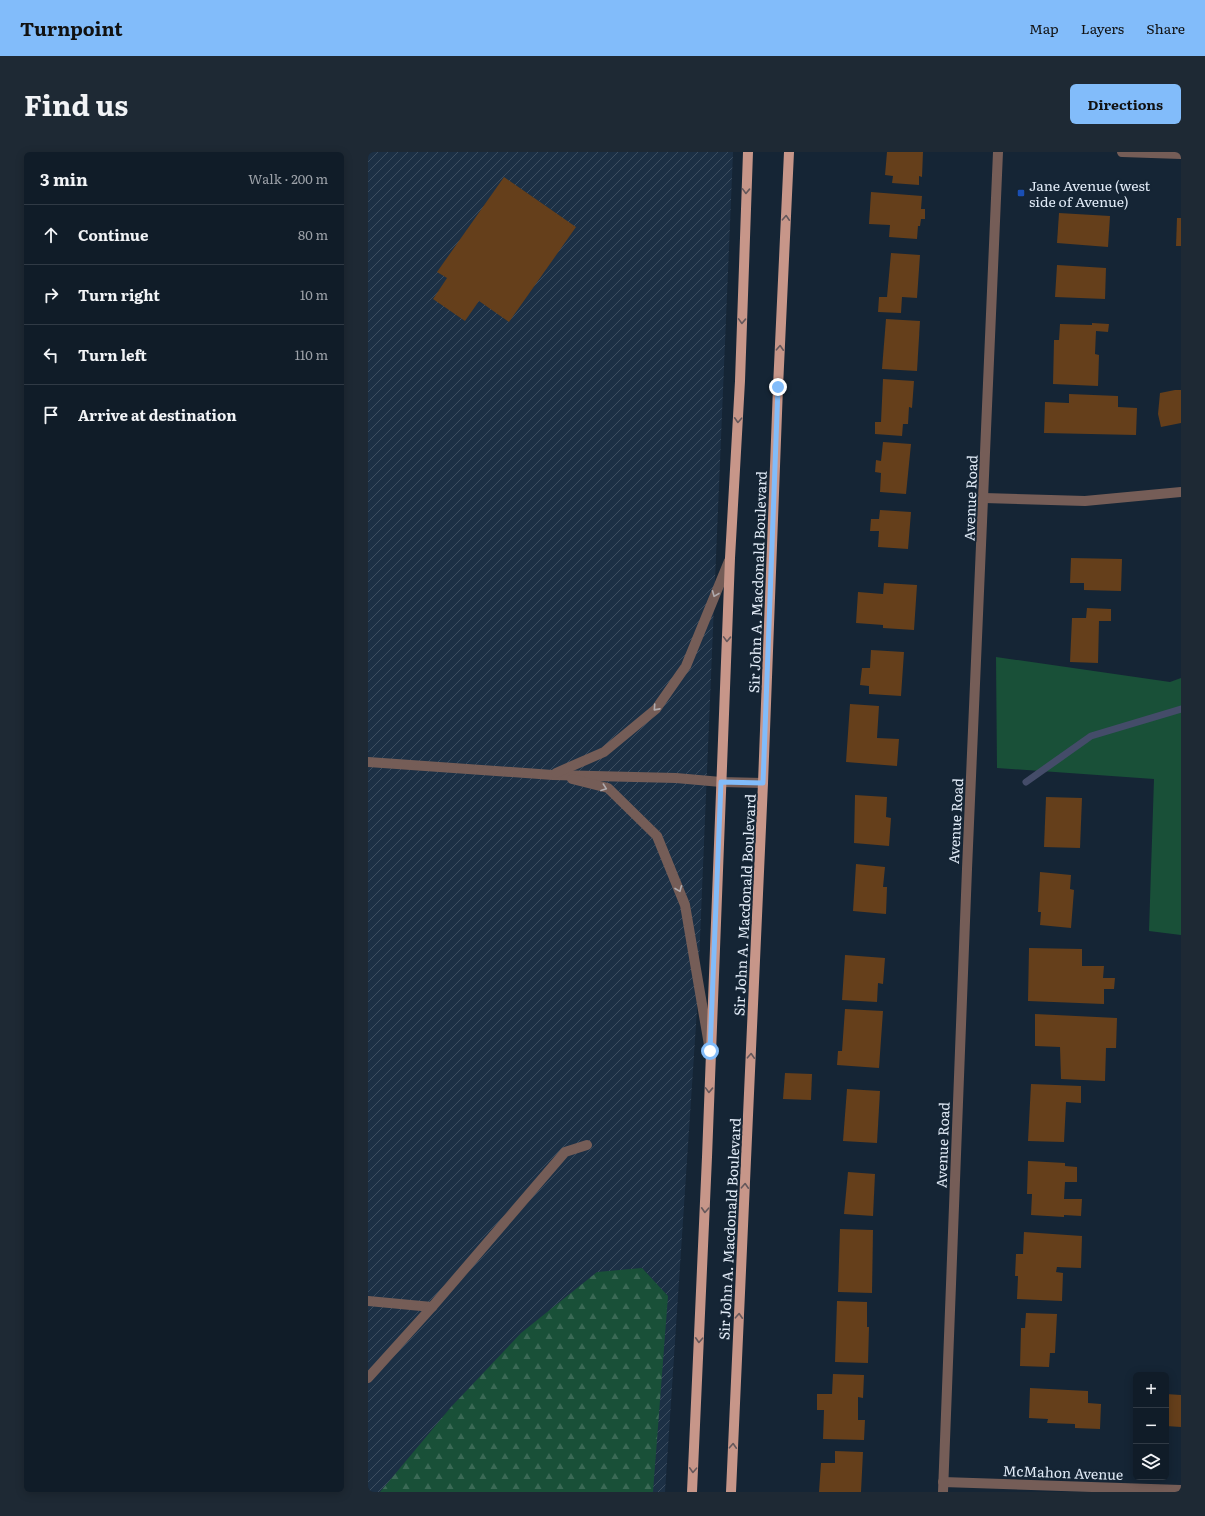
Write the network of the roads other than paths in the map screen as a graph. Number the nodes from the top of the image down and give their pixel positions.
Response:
1 (748, 152) edge
2 (789, 152) edge
3 (998, 152) edge
4 (1122, 152) edge
5 (1181, 154) edge
6 (1181, 492) edge
7 (984, 498) junction
8 (730, 558) junction
9 (368, 762) edge
10 (552, 775) junction
11 (721, 782) junction
12 (763, 783) junction
13 (710, 1051) junction
14 (587, 1145) dead end
15 (368, 1301) edge
16 (432, 1307) junction
17 (368, 1378) edge
18 (943, 1487) edge
19 (1181, 1490) edge
20 (692, 1492) edge
21 (731, 1492) edge

1 -> 8 main road, Sir John A. Macdonald Boulevard
12 -> 2 main road, Sir John A. Macdonald Boulevard
3 - 7 street, Avenue Road
4 - 5 street
6 - 7 street
7 - 18 street, Avenue Road
8 -> 10 street
8 -> 11 main road, Sir John A. Macdonald Boulevard
9 - 10 street
10 - 11 street
10 -> 13 street
11 - 12 street
11 - 13 main road, Sir John A. Macdonald Boulevard
21 -> 12 main road, Sir John A. Macdonald Boulevard
13 -> 20 main road, Sir John A. Macdonald Boulevard
14 - 16 street
15 - 16 street
16 - 17 street
18 - 19 street, McMahon Avenue

